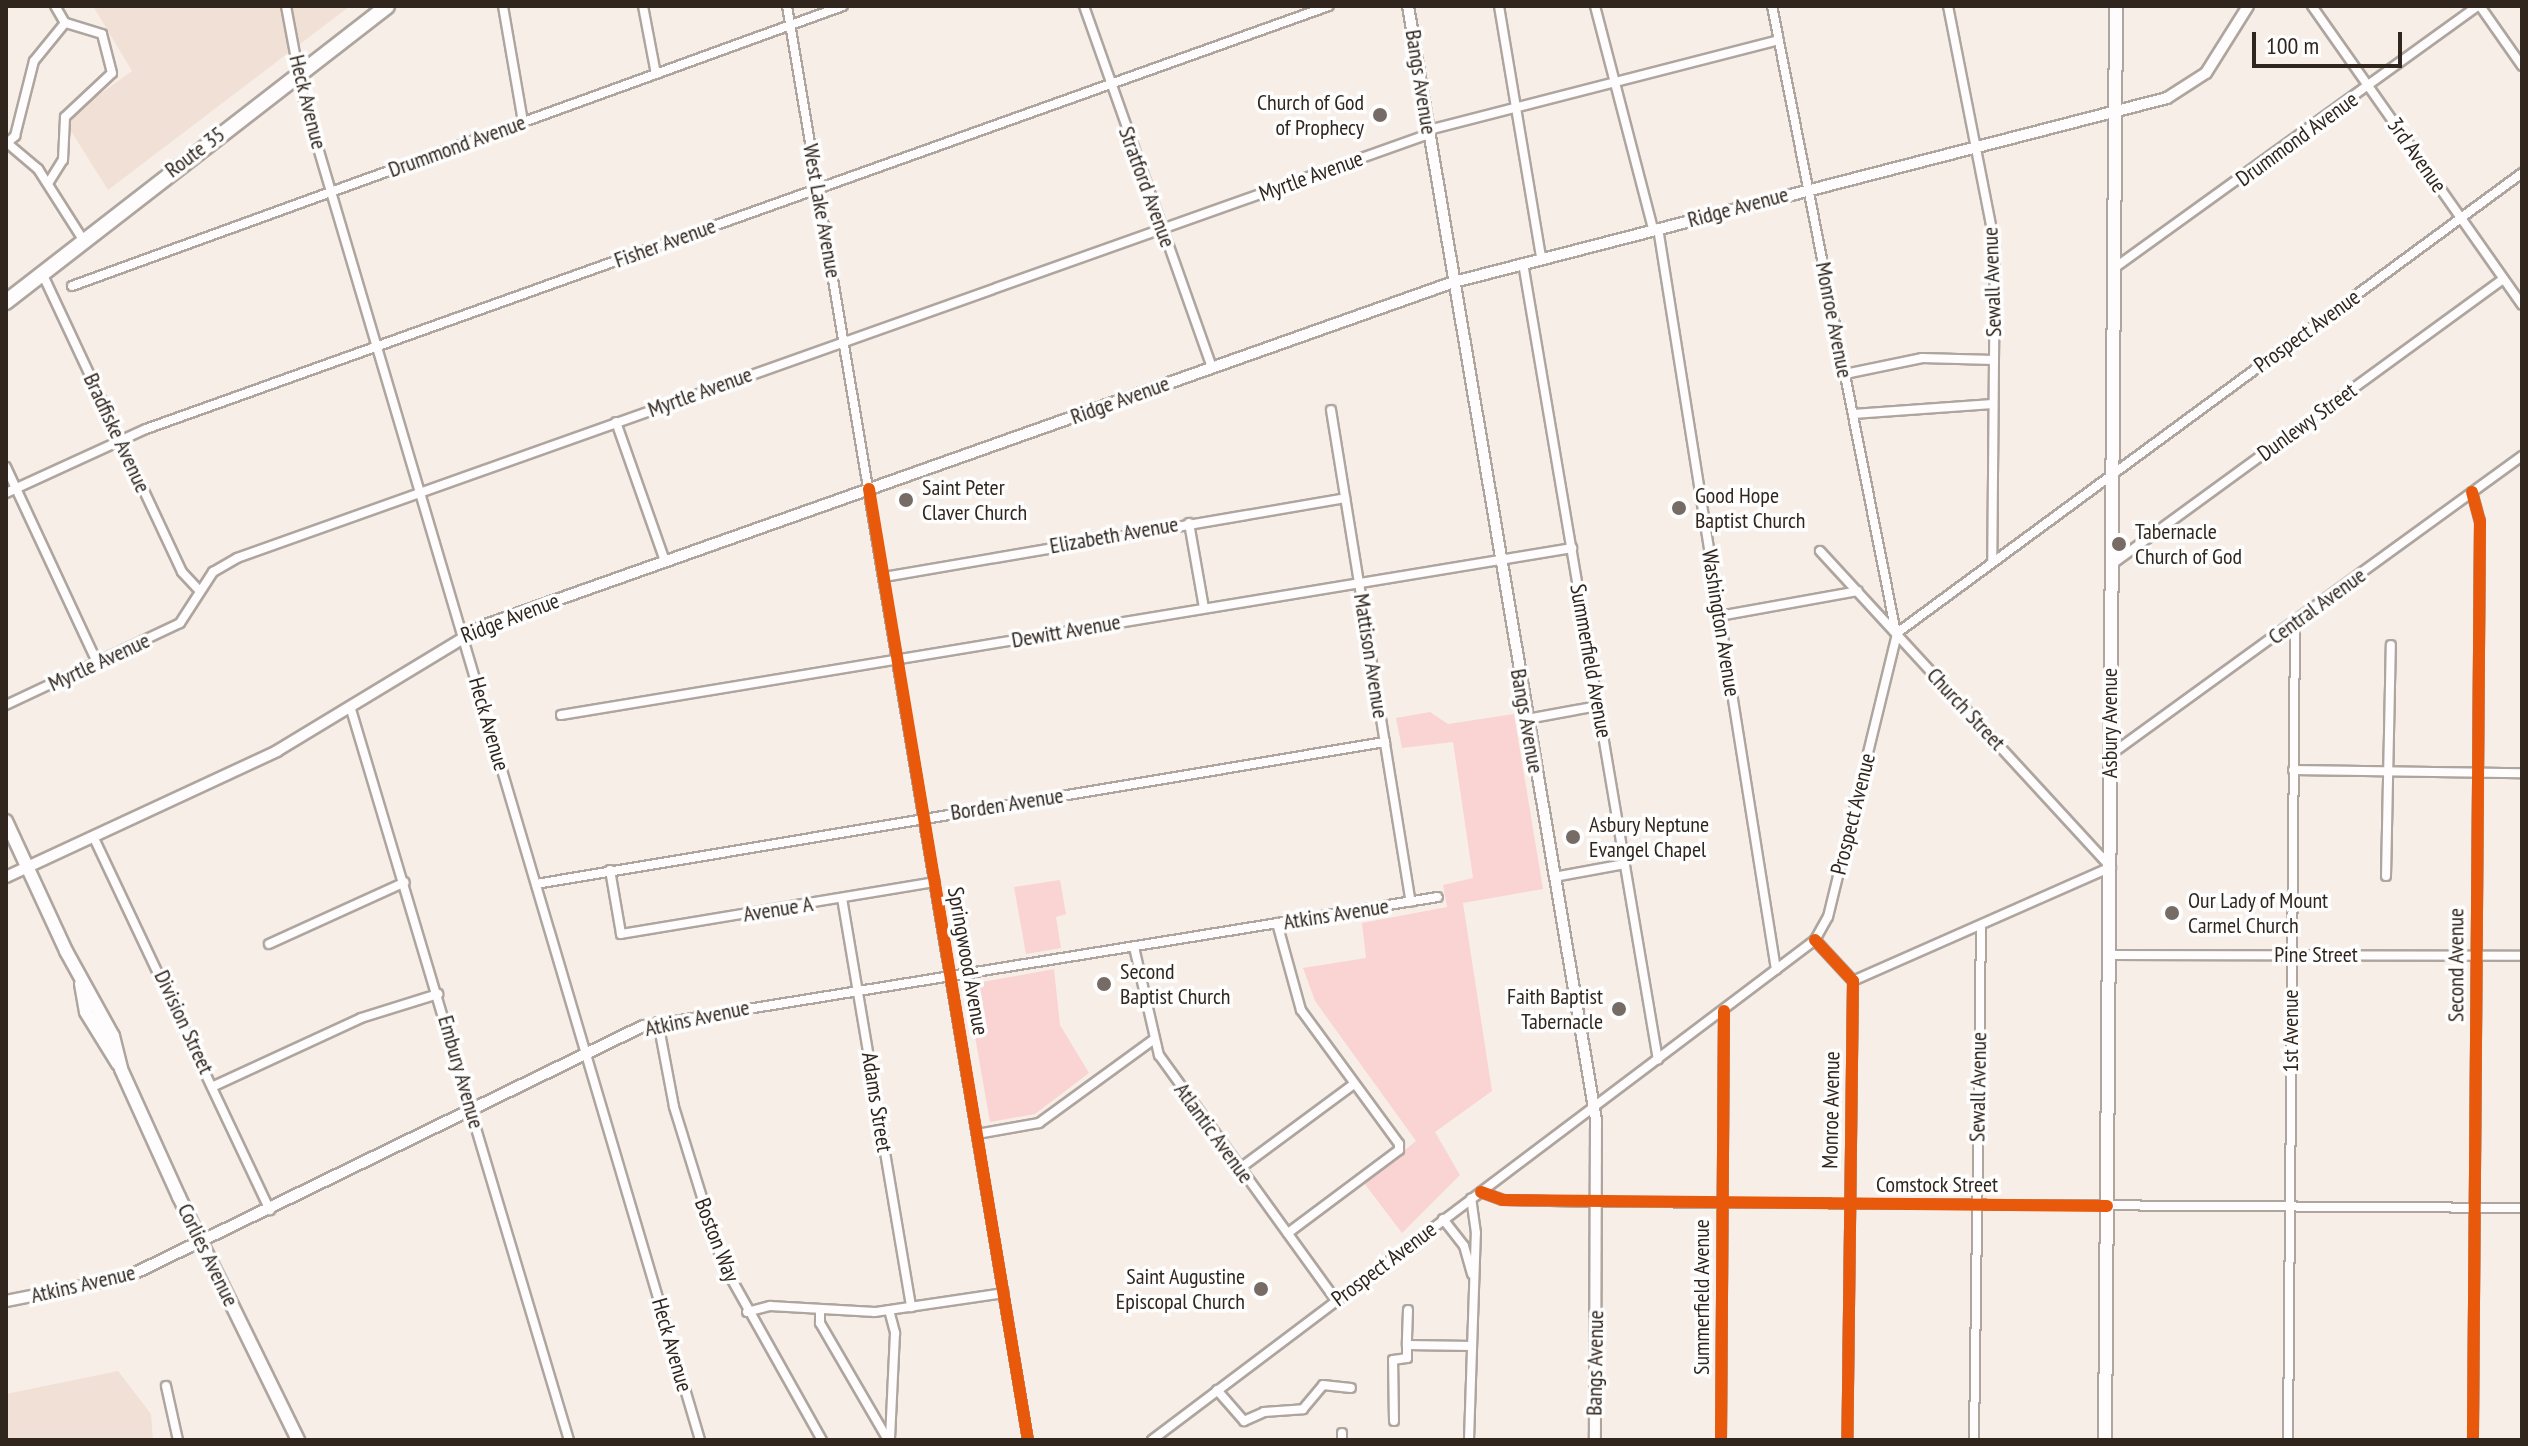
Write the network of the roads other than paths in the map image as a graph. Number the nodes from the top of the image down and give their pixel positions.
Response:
1 (55, 6) edge
2 (286, 6) edge
3 (387, 6) edge
4 (503, 6) edge
5 (643, 6) edge
6 (787, 6) edge
7 (843, 6) edge
8 (1084, 6) edge
9 (1294, 6) edge
10 (1329, 6) edge
11 (1408, 6) edge
12 (1499, 6) edge
13 (1595, 6) edge
14 (1772, 6) edge
15 (1948, 6) edge
16 (2116, 6) edge
17 (2248, 6) edge
18 (2312, 6) edge
19 (2479, 6) edge
20 (1296, 18) junction
21 (65, 23) junction
22 (791, 25) junction
23 (1779, 40) junction
24 (2522, 66) edge
25 (299, 73) junction
26 (656, 74) junction
27 (1615, 82) junction
28 (1111, 85) junction
29 (2369, 87) junction
30 (1516, 107) junction
31 (2115, 110) junction
32 (523, 122) junction
33 (1429, 132) junction
34 (7, 142) edge
35 (1975, 146) junction
36 (2522, 173) edge
37 (49, 182) junction
38 (818, 189) junction
39 (1808, 189) junction
40 (332, 191) junction
41 (2461, 218) junction
42 (1162, 229) junction
43 (1656, 229) junction
44 (82, 238) junction
45 (1541, 258) junction
46 (1523, 263) junction
47 (2113, 269) junction
48 (42, 273) junction
49 (2503, 279) junction
50 (1454, 282) junction
51 (72, 286) dead end
52 (6, 302) edge
53 (2522, 305) edge
54 (845, 341) junction
55 (378, 346) junction
56 (1994, 360) junction
57 (1212, 367) junction
58 (1845, 374) junction
59 (1993, 404) junction
60 (1331, 410) dead end
61 (1853, 414) junction
62 (857, 416) joint
63 (616, 422) junction
64 (120, 440) junction
65 (2522, 456) edge
66 (6, 467) edge
67 (2112, 474) junction
68 (16, 488) junction
69 (869, 489) junction
70 (421, 492) junction
71 (2472, 492) junction
72 (6, 493) edge
73 (1345, 498) junction
74 (1189, 523) junction
75 (1572, 548) junction
76 (1820, 551) dead end
77 (1499, 560) junction
78 (665, 561) junction
79 (1992, 562) junction
80 (2110, 565) junction
81 (884, 577) junction
82 (1359, 583) junction
83 (198, 589) junction
84 (1858, 591) junction
85 (1204, 608) junction
86 (1719, 616) junction
87 (2295, 621) junction
88 (1897, 633) junction
89 (463, 636) junction
90 (2391, 645) dead end
91 (898, 660) junction
92 (97, 662) junction
93 (6, 705) edge
94 (350, 706) junction
95 (1598, 706) junction
96 (561, 715) dead end
97 (1527, 719) junction
98 (1385, 742) junction
99 (2110, 755) junction
100 (2293, 770) junction
101 (2388, 772) junction
102 (2477, 773) junction
103 (2522, 773) edge
104 (924, 818) junction
105 (6, 821) edge
106 (93, 836) junction
107 (1625, 864) junction
108 (27, 867) junction
109 (2111, 867) junction
110 (610, 870) junction
111 (2386, 876) dead end
112 (6, 877) edge
113 (1554, 877) junction
114 (405, 882) junction
115 (935, 882) junction
116 (536, 884) junction
117 (1438, 897) dead end
118 (842, 898) junction
119 (1411, 902) junction
120 (1277, 923) junction
121 (1981, 926) junction
122 (1815, 940) junction
123 (269, 944) dead end
124 (1134, 947) junction
125 (2110, 955) junction
126 (2292, 955) junction
127 (2476, 956) junction
128 (2522, 956) edge
129 (1776, 970) junction
130 (950, 975) junction
131 (1853, 981) junction
132 (859, 989) junction
133 (438, 994) junction
134 (1724, 1011) junction
135 (658, 1022) junction
136 (643, 1026) joint
137 (1153, 1040) junction
138 (586, 1054) junction
139 (1658, 1060) junction
140 (1354, 1084) junction
141 (214, 1086) junction
142 (1593, 1108) junction
143 (472, 1112) junction
144 (977, 1134) junction
145 (1239, 1169) junction
146 (1481, 1192) junction
147 (1471, 1198) junction
148 (1597, 1202) junction
149 (1722, 1203) junction
150 (1849, 1204) junction
151 (1977, 1205) junction
152 (2107, 1206) junction
153 (2290, 1207) junction
154 (2474, 1208) junction
155 (2522, 1208) edge
156 (270, 1210) junction
157 (1443, 1219) junction
158 (1288, 1233) junction
159 (200, 1244) junction
160 (1475, 1285) junction
161 (1004, 1293) junction
162 (1336, 1300) junction
163 (6, 1301) edge
164 (911, 1307) junction
165 (820, 1309) junction
166 (889, 1310) junction
167 (1408, 1310) dead end
168 (747, 1312) junction
169 (1407, 1345) junction
170 (1472, 1346) junction
171 (166, 1386) dead end
172 (1351, 1388) dead end
173 (1217, 1390) junction
174 (1394, 1421) dead end
175 (178, 1440) edge
176 (298, 1440) edge
177 (569, 1440) edge
178 (700, 1440) edge
179 (822, 1440) edge
180 (889, 1440) edge
181 (1028, 1440) edge
182 (1152, 1440) edge
183 (1469, 1440) edge
184 (1595, 1440) edge
185 (1721, 1440) edge
186 (1847, 1440) edge
187 (1974, 1440) edge
188 (2105, 1440) edge
189 (2288, 1440) edge
190 (2473, 1440) edge

1 - 21 street
2 - 25 street, Heck Avenue
3 - 25 main road, Route 35
4 - 32 street
5 - 26 street
6 - 22 street, West Lake Avenue
7 - 22 street, Drummond Avenue
8 - 28 street, Stratford Avenue
9 - 20 street
10 - 20 street, Fisher Avenue
11 - 33 street, Bangs Avenue
12 - 30 street
13 - 27 street, Washington Avenue
14 - 23 street, Monroe Avenue
15 - 35 street, Sewall Avenue
16 - 31 main road, Asbury Avenue
17 - 31 street, Ridge Avenue
18 - 29 street, 3rd Avenue
19 - 24 street
19 - 29 street, Drummond Avenue
20 - 28 street, Fisher Avenue
21 - 34 street
21 - 37 street
22 - 26 street, Drummond Avenue
22 - 38 street, West Lake Avenue
23 - 27 street, Myrtle Avenue
23 - 39 street, Monroe Avenue
25 - 40 street, Heck Avenue
25 - 44 main road, Route 35
26 - 32 street, Drummond Avenue
27 - 30 street, Myrtle Avenue
27 - 43 street, Washington Avenue
28 - 38 street, Fisher Avenue
28 - 42 street, Stratford Avenue
29 - 41 street, 3rd Avenue
29 - 47 street, Drummond Avenue
30 - 33 street, Myrtle Avenue
30 - 45 street
31 - 35 street, Ridge Avenue
31 - 47 main road, Asbury Avenue
32 - 40 street, Drummond Avenue
33 - 42 street, Myrtle Avenue
33 - 50 street, Bangs Avenue
34 - 37 street
35 - 39 street, Ridge Avenue
35 - 56 street, Sewall Avenue
36 - 41 street, Prospect Avenue
37 - 44 street
38 - 54 street, West Lake Avenue
38 - 55 street, Fisher Avenue
39 - 43 street, Ridge Avenue
39 - 58 street, Monroe Avenue
40 - 51 street, Drummond Avenue
40 - 55 street, Heck Avenue
41 - 49 street, 3rd Avenue
41 - 67 street, Prospect Avenue
42 - 54 street, Myrtle Avenue
42 - 57 street, Stratford Avenue
43 - 45 street, Ridge Avenue
43 - 86 street, Washington Avenue
44 - 48 main road, Route 35
45 - 46 street, Ridge Avenue
46 - 50 street, Ridge Avenue
46 - 75 street, Summerfield Avenue
47 - 67 main road, Asbury Avenue
48 - 52 main road, Route 35
48 - 64 street, Bradfiske Avenue
49 - 53 street, 3rd Avenue
49 - 80 street, Dunlewy Street
50 - 57 street, Ridge Avenue
50 - 77 street, Bangs Avenue
54 - 62 street, West Lake Avenue
54 - 63 street, Myrtle Avenue
55 - 64 street, Fisher Avenue
55 - 70 street, Heck Avenue
56 - 58 street
56 - 59 street, Sewall Avenue
57 - 69 street, Ridge Avenue
58 - 61 street, Monroe Avenue
59 - 61 street
59 - 79 street, Sewall Avenue
60 - 73 street, Mattison Avenue
61 - 88 street, Monroe Avenue
62 - 69 street, Springwood Avenue
63 - 70 street, Myrtle Avenue
63 - 78 street
64 - 68 street, Fisher Avenue
64 - 83 street, Bradfiske Avenue
65 - 71 street, Central Avenue
66 - 68 street
67 - 79 street, Prospect Avenue
67 - 80 main road, Asbury Avenue
68 - 72 street, Fisher Avenue
68 - 92 street
69 - 78 street, Ridge Avenue
69 - 81 street, Springwood Avenue
70 - 83 street, Myrtle Avenue
70 - 89 street, Heck Avenue
71 - 87 street, Central Avenue
71 - 102 street, Second Avenue
73 - 74 street, Elizabeth Avenue
73 - 82 street, Mattison Avenue
74 - 81 street, Elizabeth Avenue
74 - 85 street
75 - 77 street, Dewitt Avenue
75 - 95 street, Summerfield Avenue
76 - 84 street, Church Street
77 - 82 street, Dewitt Avenue
77 - 97 street, Bangs Avenue
78 - 89 street, Ridge Avenue
79 - 88 street, Prospect Avenue
80 - 99 main road, Asbury Avenue
81 - 91 street, Springwood Avenue
82 - 85 street, Dewitt Avenue
82 - 98 street, Mattison Avenue
83 - 92 street, Myrtle Avenue
84 - 86 street
84 - 88 street, Church Street
85 - 91 street, Dewitt Avenue
86 - 129 street, Washington Avenue
87 - 99 street, Central Avenue
87 - 100 street, 1st Avenue
88 - 109 street, Church Street
88 - 122 street, Prospect Avenue
89 - 94 street, Ridge Avenue
89 - 116 street, Heck Avenue
90 - 101 street
91 - 96 street, Dewitt Avenue
91 - 104 street, Springwood Avenue
92 - 93 street, Myrtle Avenue
94 - 106 street, Ridge Avenue
94 - 114 street, Embury Avenue
95 - 97 street
95 - 107 street, Summerfield Avenue
97 - 113 street, Bangs Avenue
98 - 104 street, Borden Avenue
98 - 119 street, Mattison Avenue
99 - 109 main road, Asbury Avenue
100 - 101 street
100 - 126 street, 1st Avenue
101 - 102 street
101 - 111 street
102 - 103 street
102 - 127 street, Second Avenue
104 - 110 street, Borden Avenue
104 - 115 street, Springwood Avenue
105 - 108 main road, Corlies Avenue
106 - 108 street, Ridge Avenue
106 - 141 street, Division Street
107 - 113 street
107 - 139 street, Summerfield Avenue
108 - 112 street, Ridge Avenue
108 - 159 main road, Corlies Avenue
109 - 121 street
109 - 125 main road, Asbury Avenue
110 - 116 street, Borden Avenue
110 - 118 street, Avenue A
113 - 142 street, Bangs Avenue
114 - 123 street
114 - 133 street, Embury Avenue
115 - 118 street, Avenue A
115 - 130 street, Springwood Avenue
116 - 138 street, Heck Avenue
117 - 119 street, Atkins Avenue
118 - 132 street, Adams Street
119 - 120 street, Atkins Avenue
120 - 124 street, Atkins Avenue
120 - 140 street
121 - 131 street
121 - 151 street, Sewall Avenue
122 - 129 street, Prospect Avenue
122 - 131 street
124 - 130 street, Atkins Avenue
124 - 137 street, Atlantic Avenue
125 - 126 street, Pine Street
125 - 152 main road, Asbury Avenue
126 - 127 street, Pine Street
126 - 153 street, 1st Avenue
127 - 128 street, Pine Street
127 - 154 street, Second Avenue
129 - 134 street, Prospect Avenue
130 - 132 street, Atkins Avenue
130 - 144 street, Springwood Avenue
131 - 150 street, Monroe Avenue
132 - 135 street, Atkins Avenue
132 - 164 street, Adams Street
133 - 141 street
133 - 143 street, Embury Avenue
134 - 139 street, Prospect Avenue
134 - 149 street, Summerfield Avenue
135 - 136 street, Atkins Avenue
135 - 168 street, Boston Way
136 - 138 street, Atkins Avenue
137 - 144 street
137 - 145 street, Atlantic Avenue
138 - 143 street, Atkins Avenue
138 - 178 street, Heck Avenue
139 - 142 street, Prospect Avenue
140 - 145 street
140 - 158 street
141 - 156 street, Division Street
142 - 146 street, Prospect Avenue
142 - 148 street, Bangs Avenue
143 - 156 street, Atkins Avenue
143 - 177 street, Embury Avenue
144 - 161 street, Springwood Avenue
145 - 158 street, Atlantic Avenue
146 - 147 street, Prospect Avenue
146 - 148 street, Comstock Street
147 - 157 street, Prospect Avenue
147 - 160 street
148 - 149 street, Comstock Street
148 - 184 street, Bangs Avenue
149 - 150 street, Comstock Street
149 - 185 street, Summerfield Avenue
150 - 151 street, Comstock Street
150 - 186 street, Monroe Avenue
151 - 152 street, Comstock Street
151 - 187 street, Sewall Avenue
152 - 153 street, Comstock Street
152 - 188 main road, Asbury Avenue
153 - 154 street, Comstock Street
153 - 189 street, 1st Avenue
154 - 155 street, Comstock Street
154 - 190 street, Second Avenue
156 - 159 street, Atkins Avenue
157 - 160 street
157 - 162 street, Prospect Avenue
158 - 162 street, Atlantic Avenue
159 - 163 street, Atkins Avenue
159 - 176 main road, Corlies Avenue
160 - 170 street
161 - 164 street
161 - 181 street, Springwood Avenue
162 - 173 street, Prospect Avenue
164 - 166 street
165 - 166 street
165 - 168 street
165 - 180 street
166 - 180 street
167 - 169 street
168 - 179 street, Boston Way
169 - 170 street
169 - 174 street
170 - 183 street
171 - 175 street
172 - 173 street
173 - 182 street, Prospect Avenue

